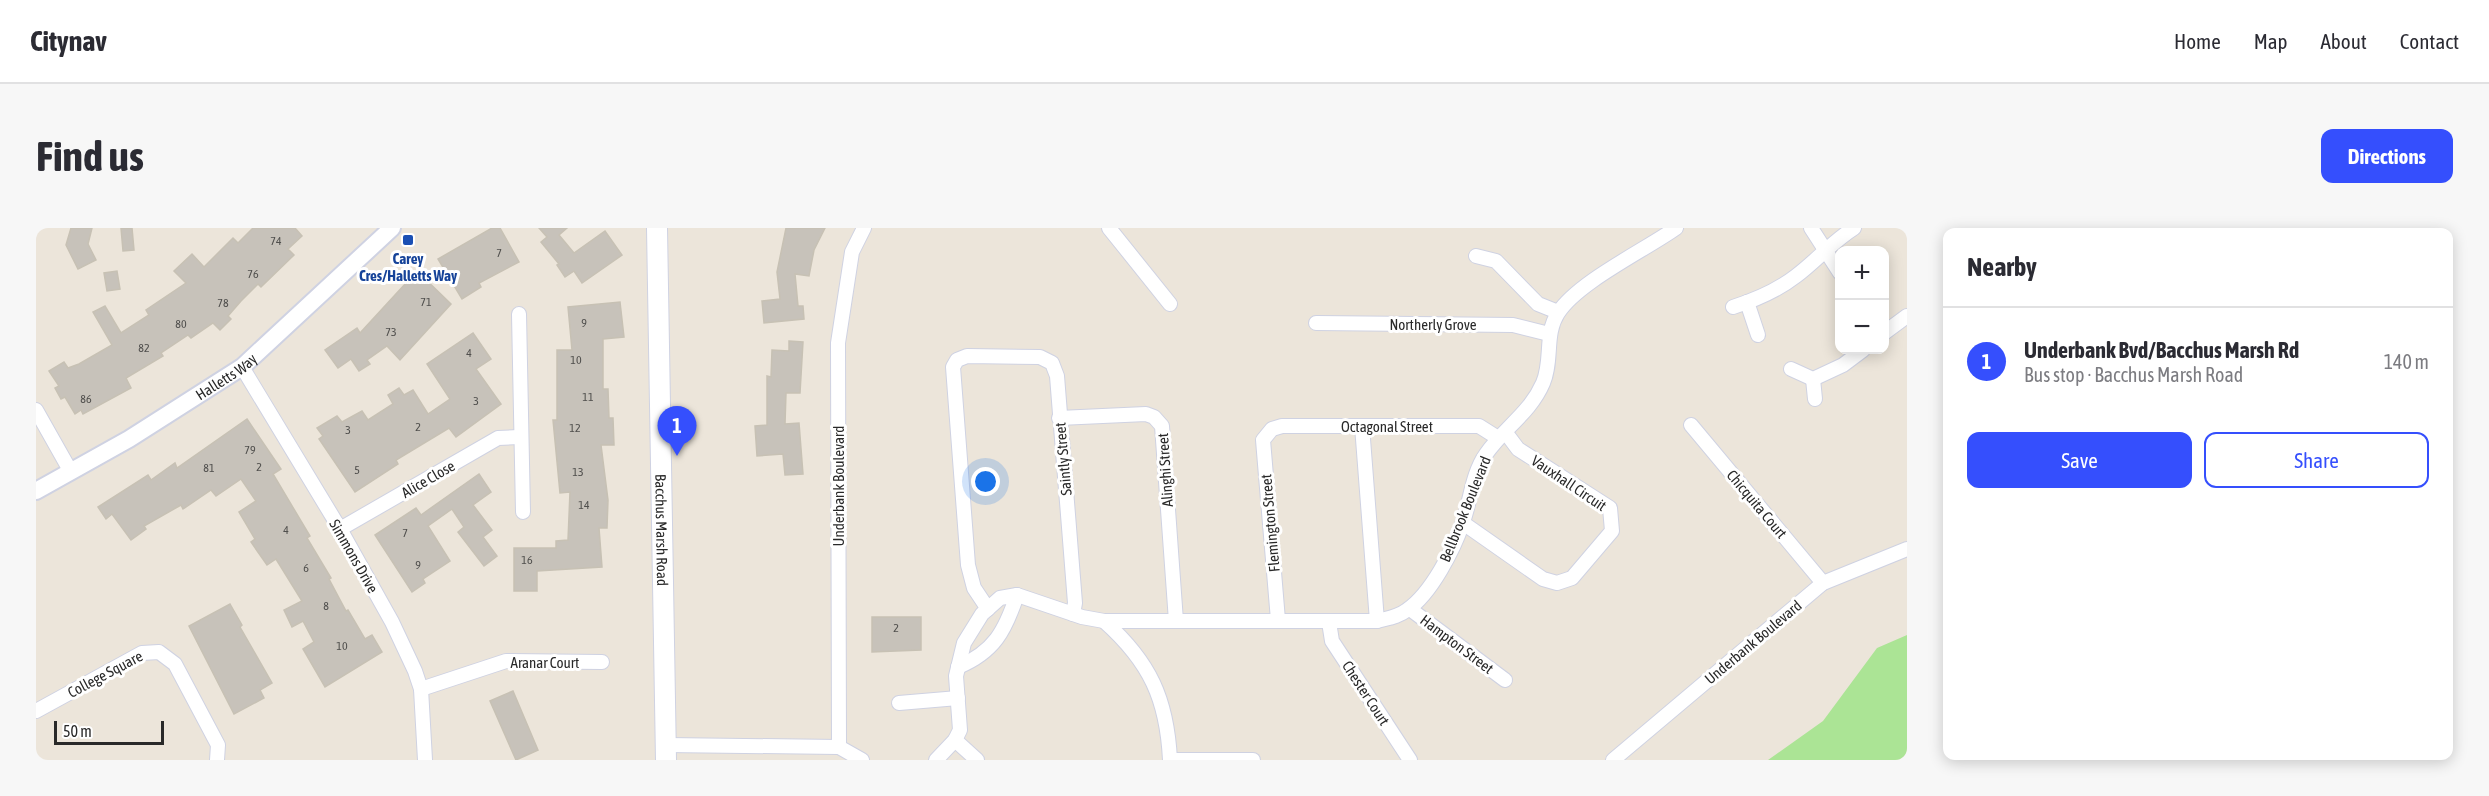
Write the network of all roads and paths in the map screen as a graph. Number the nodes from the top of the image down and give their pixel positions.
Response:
1 (392, 228) edge
2 (657, 228) edge
3 (864, 228) edge
4 (1109, 228) edge
5 (1676, 228) edge
6 (1811, 228) edge
7 (1854, 228) edge
8 (1825, 249) junction
9 (1476, 256) dead end
10 (1835, 266) edge
11 (1748, 302) junction
12 (1170, 304) dead end
13 (1733, 308) dead end
14 (1558, 312) junction
15 (519, 314) dead end
16 (1907, 316) edge
17 (1316, 323) dead end
18 (1889, 329) edge
19 (1549, 334) junction
20 (1758, 335) dead end
21 (1858, 354) edge
22 (242, 368) junction
23 (1791, 369) dead end
24 (1813, 379) junction
25 (1815, 399) dead end
26 (36, 410) edge
27 (1059, 418) junction
28 (1691, 425) dead end
29 (1362, 426) junction
30 (1272, 429) joint
31 (1502, 436) junction
32 (519, 437) junction
33 (71, 472) junction
34 (36, 491) edge
35 (523, 512) dead end
36 (1463, 523) junction
37 (340, 530) junction
38 (1907, 549) edge
39 (1823, 583) junction
40 (1017, 595) junction
41 (988, 609) junction
42 (1410, 609) junction
43 (1073, 614) junction
44 (1278, 620) junction
45 (1104, 621) junction
46 (1176, 621) junction
47 (1377, 621) junction
48 (1329, 622) junction
49 (602, 662) dead end
50 (958, 667) junction
51 (1505, 680) dead end
52 (421, 689) junction
53 (958, 698) junction
54 (899, 703) dead end
55 (36, 711) edge
56 (955, 740) junction
57 (839, 747) junction
58 (666, 752) edge
59 (961, 755) edge
60 (217, 760) edge
61 (425, 760) edge
62 (862, 760) edge
63 (936, 760) edge
64 (977, 760) edge
65 (1170, 760) edge
66 (1253, 760) edge
67 (1410, 760) edge
68 (1613, 760) edge

1 - 22 street, Halletts Way
2 - 58 main road, Bacchus Marsh Road
3 - 57 street, Underbank Boulevard
4 - 12 street
5 - 14 street, Bellbrook Boulevard
6 - 8 street
7 - 8 street
8 - 10 street
8 - 11 street
9 - 14 street
11 - 13 street
11 - 20 street
14 - 19 street, Bellbrook Boulevard
15 - 32 street
16 - 18 street
17 - 19 street, Northerly Grove
19 - 31 street, Bellbrook Boulevard
21 - 24 street
22 - 33 street, Halletts Way
22 - 37 street, Simmons Drive
23 - 24 street
24 - 25 street
26 - 33 street
27 - 41 street, Saintly Street
27 - 43 street, Saintly Street
27 - 46 street, Alinghi Street
28 - 39 street, Chicquita Court
29 - 30 street, Octagonal Street
29 - 31 street, Octagonal Street
29 - 47 street
30 - 44 street, Flemington Street
31 - 36 street, Bellbrook Boulevard
31 - 36 street, Vauxhall Circuit
32 - 35 street
32 - 37 street, Alice Close
33 - 34 street, Halletts Way
36 - 42 street, Bellbrook Boulevard
37 - 52 street, Simmons Drive
38 - 39 street, Underbank Boulevard
39 - 68 street, Underbank Boulevard
40 - 41 street
40 - 43 street
40 - 50 street
41 - 50 street
42 - 47 street
42 - 51 street, Hampton Street
43 - 45 street
44 - 46 street
44 - 48 street
45 - 46 street
45 - 65 street
47 - 48 street
48 - 67 street, Chester Court
49 - 52 street, Aranar Court
50 - 53 street
52 - 61 street, Simmons Drive
53 - 54 street
53 - 56 street
55 - 60 street, College Square
56 - 59 street
56 - 63 street
57 - 58 street
57 - 62 street
59 - 64 street
65 - 66 street

